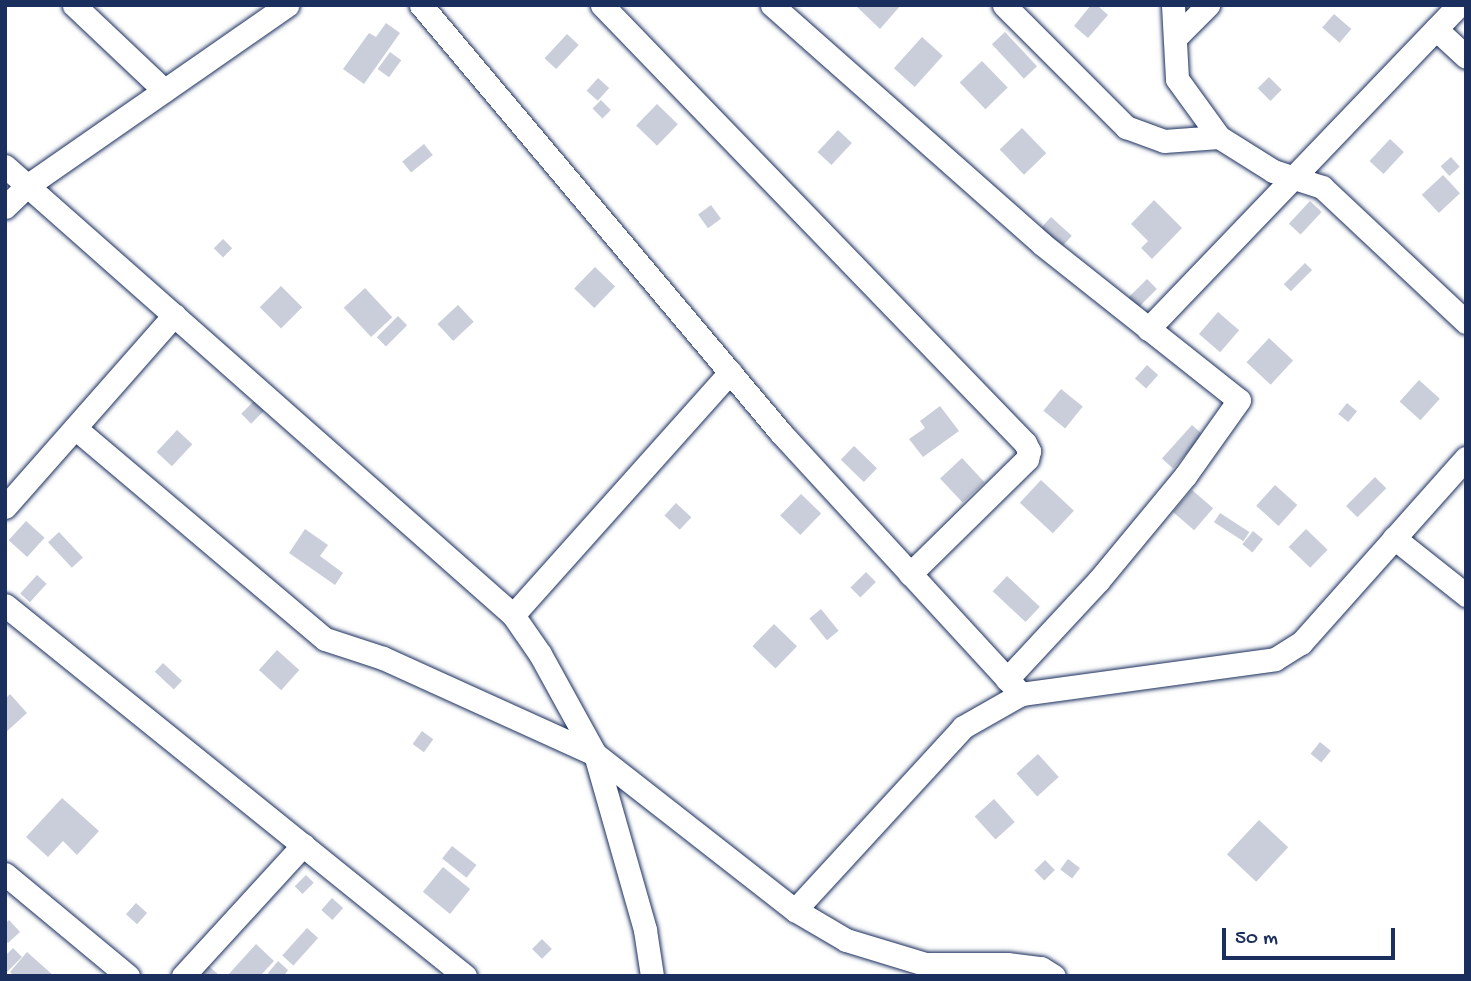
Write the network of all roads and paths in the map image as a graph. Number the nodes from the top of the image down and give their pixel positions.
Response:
1 (74, 5) edge
2 (287, 5) edge
3 (421, 5) edge
4 (602, 5) edge
5 (772, 5) edge
6 (1004, 5) edge
7 (1173, 5) edge
8 (1208, 5) edge
9 (1460, 5) edge
10 (1436, 29) junction
11 (1175, 38) junction
12 (1466, 57) edge
13 (164, 90) junction
14 (1219, 137) junction
15 (5, 166) edge
16 (1295, 178) junction
17 (27, 186) junction
18 (5, 207) edge
19 (174, 315) junction
20 (1466, 322) edge
21 (1148, 329) junction
22 (730, 372) junction
23 (75, 428) junction
24 (1466, 457) edge
25 (5, 507) edge
26 (1394, 537) junction
27 (910, 574) junction
28 (1466, 595) edge
29 (5, 605) edge
30 (513, 615) junction
31 (1014, 687) junction
32 (595, 754) junction
33 (303, 845) junction
34 (5, 874) edge
35 (795, 910) junction
36 (111, 971) edge
37 (1043, 973) edge
38 (183, 976) edge
39 (466, 976) edge
40 (652, 976) edge

1 - 13 street
2 - 13 street
3 - 22 street
4 - 27 street
5 - 21 street
6 - 14 street
7 - 11 street
8 - 11 street
9 - 10 street
10 - 12 street
10 - 16 street
11 - 14 street
13 - 17 street
14 - 16 street
15 - 17 street
16 - 20 street
16 - 21 street
17 - 18 street
17 - 19 street
19 - 23 street
19 - 30 street
21 - 31 street
22 - 27 street
22 - 30 street
23 - 25 street
23 - 32 street
24 - 26 street
26 - 28 street
26 - 31 street
27 - 31 street
29 - 33 street
30 - 32 street
31 - 35 street
32 - 35 street
32 - 40 street
33 - 38 street
33 - 39 street
34 - 36 street
35 - 37 street

